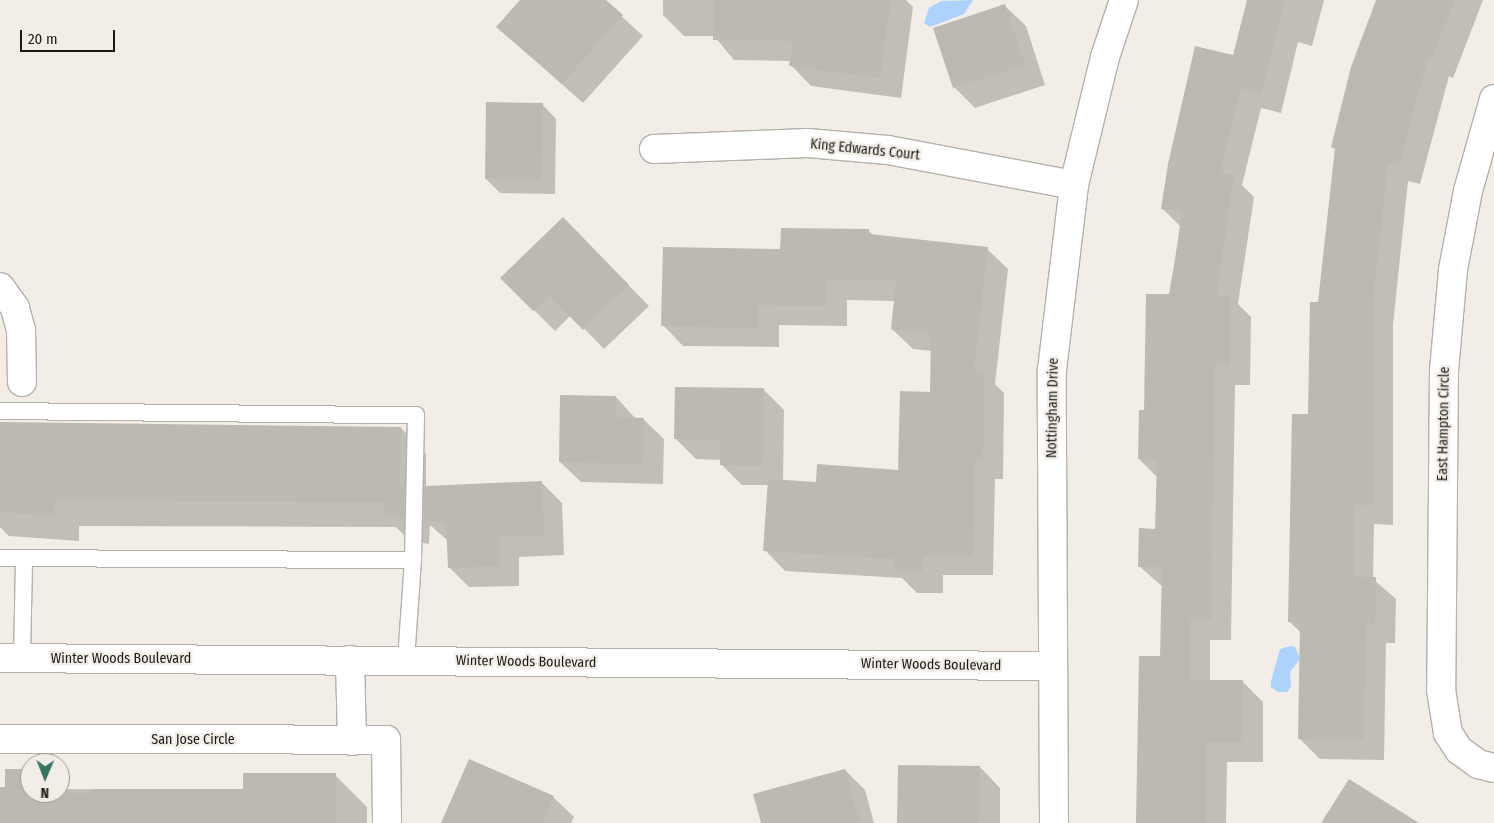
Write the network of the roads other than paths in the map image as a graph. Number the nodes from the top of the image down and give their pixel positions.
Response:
1 (1124, 0) edge
2 (1494, 99) edge
3 (654, 148) dead end
4 (1074, 186) junction
5 (0, 287) edge
6 (22, 382) dead end
7 (0, 411) edge
8 (0, 558) edge
9 (24, 558) junction
10 (413, 560) junction
11 (11, 658) edge
12 (350, 660) junction
13 (406, 660) junction
14 (1053, 666) junction
15 (0, 739) edge
16 (352, 741) junction
17 (1494, 768) edge
18 (387, 823) edge
19 (1054, 823) edge

1 - 4 street, Nottingham Drive
2 - 17 street, East Hampton Circle
3 - 4 street, King Edwards Court
4 - 14 street, Nottingham Drive
5 - 6 street
7 - 10 lane
8 - 9 lane
9 - 10 lane
9 - 11 lane
10 - 13 lane
11 - 12 street, Winter Woods Boulevard
12 - 13 street, Winter Woods Boulevard
12 - 16 street
13 - 14 street, Winter Woods Boulevard
14 - 19 street, Nottingham Drive
15 - 16 street, San Jose Circle
16 - 18 street, San Jose Circle

